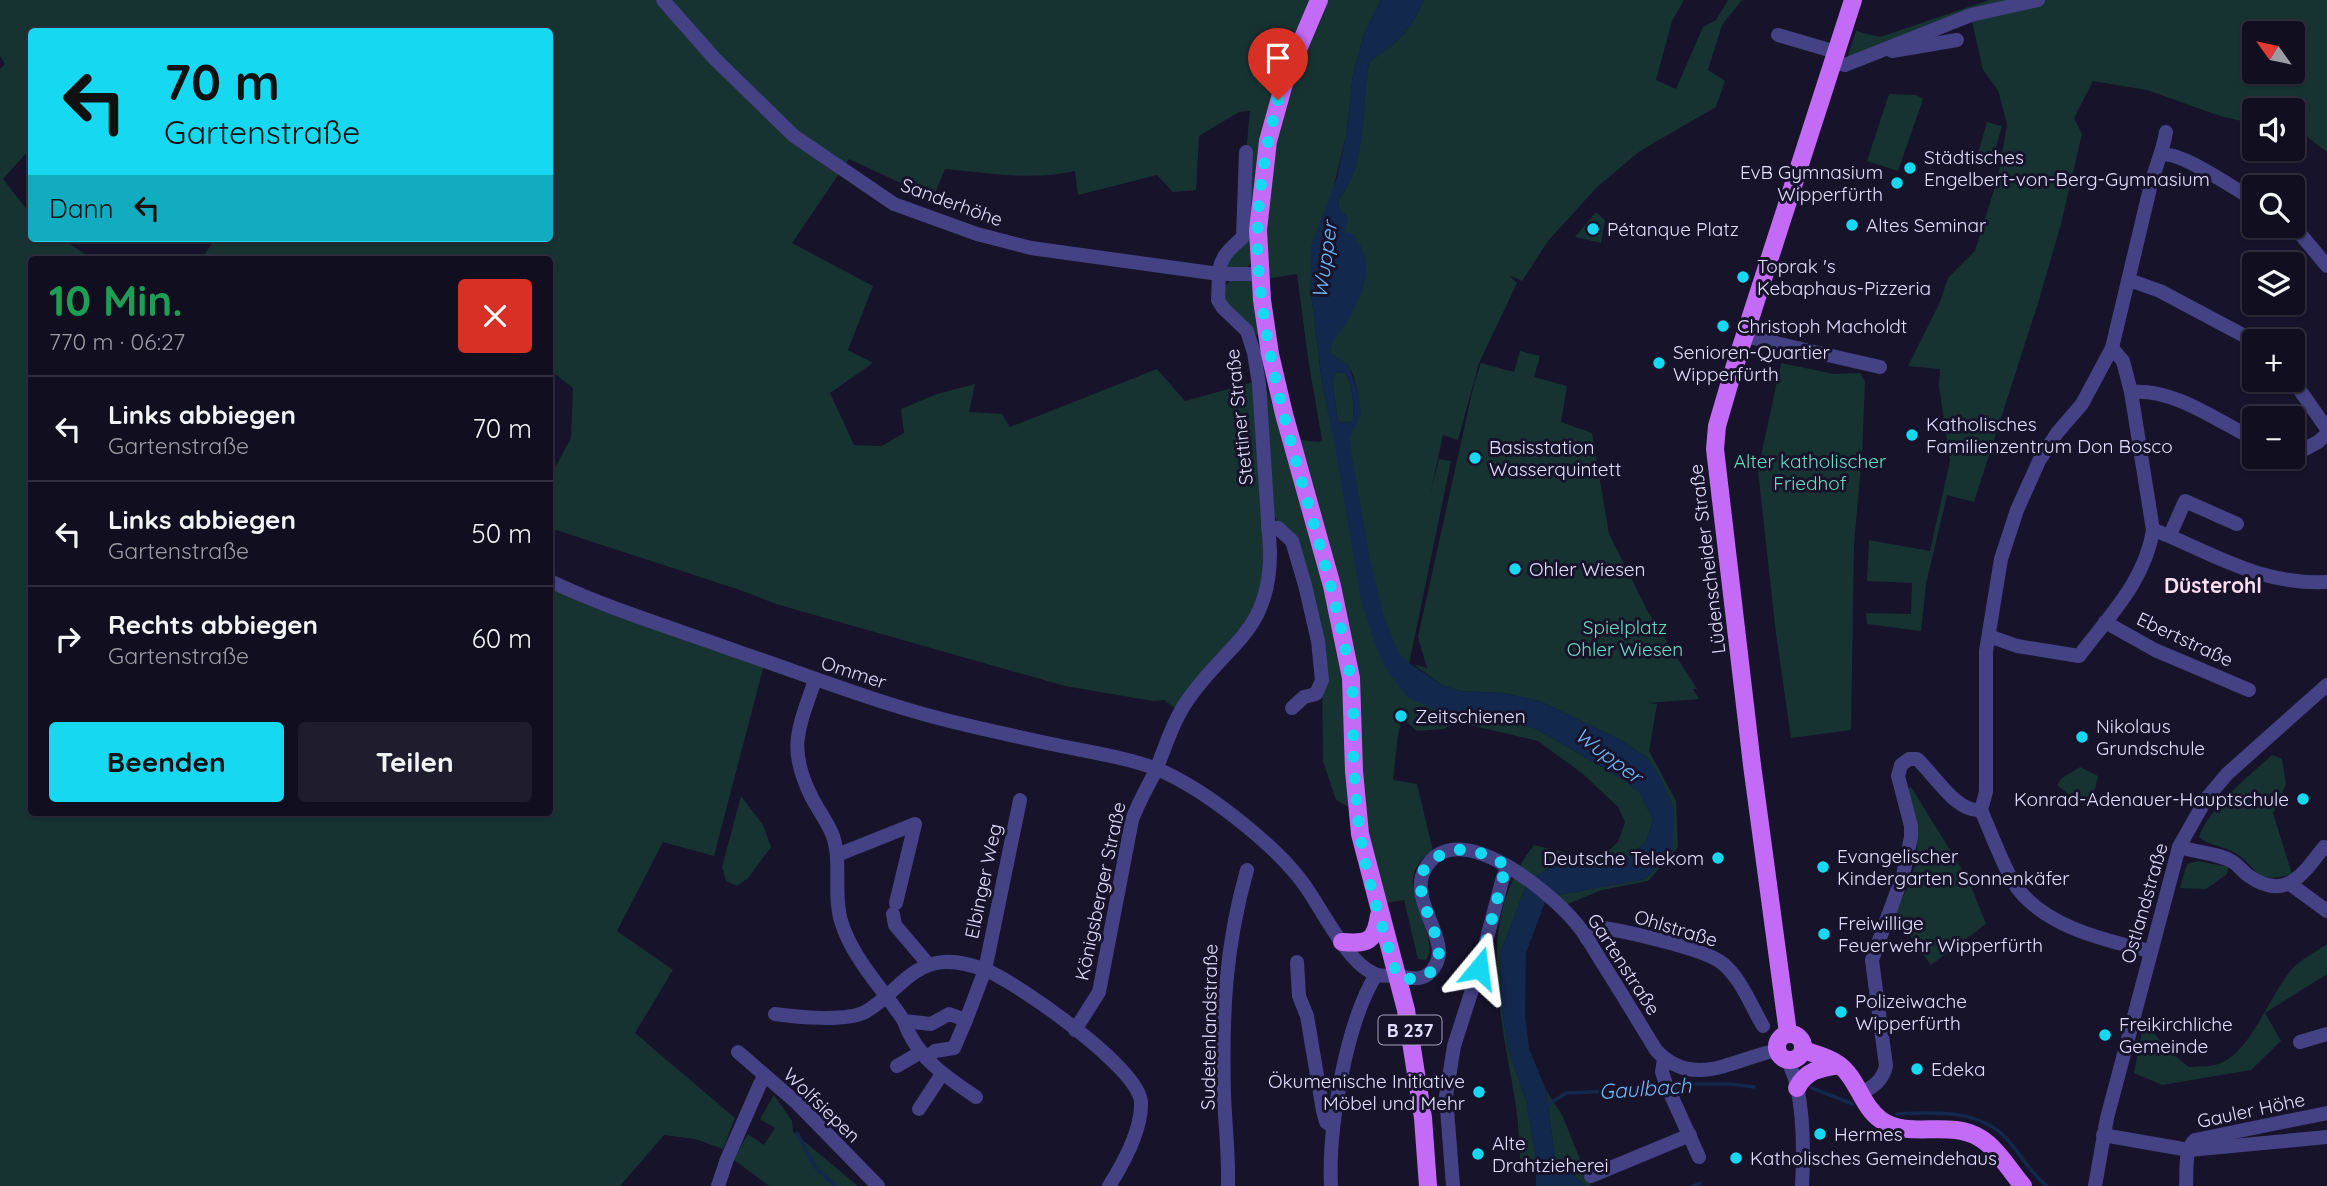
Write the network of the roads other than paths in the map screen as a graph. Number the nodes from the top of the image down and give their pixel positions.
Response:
1 (663, 0) edge
2 (1319, 0) edge
3 (1853, 0) edge
4 (2038, 0) edge
5 (1778, 35) dead end
6 (1956, 40) dead end
7 (1877, 52) junction
8 (1835, 57) junction
9 (2165, 132) dead end
10 (1246, 152) dead end
11 (2162, 155) junction
12 (2242, 193) edge
13 (2304, 238) edge
14 (2327, 266) edge
15 (1219, 274) junction
16 (1259, 274) junction
17 (2129, 280) junction
18 (2242, 335) edge
19 (1745, 336) junction
20 (2112, 348) junction
21 (1880, 367) dead end
22 (2131, 391) junction
23 (2301, 392) edge
24 (2327, 432) edge
25 (2242, 433) edge
26 (2305, 449) edge
27 (2237, 524) dead end
28 (1268, 527) junction
29 (2153, 530) junction
30 (2170, 535) junction
31 (553, 582) edge
32 (2327, 582) edge
33 (2105, 622) junction
34 (1989, 636) junction
35 (815, 680) junction
36 (2327, 685) edge
37 (2249, 690) dead end
38 (1292, 708) dead end
39 (1156, 769) junction
40 (1020, 800) dead end
41 (1981, 810) junction
42 (2179, 847) junction
43 (2323, 847) dead end
44 (837, 855) junction
45 (1247, 870) dead end
46 (1515, 871) junction
47 (2290, 884) junction
48 (1379, 911) junction
49 (2327, 911) edge
50 (1587, 939) junction
51 (1342, 942) junction
52 (2150, 951) junction
53 (1297, 962) dead end
54 (928, 964) junction
55 (985, 970) junction
56 (1376, 975) junction
57 (1404, 978) junction
58 (887, 995) junction
59 (775, 1014) dead end
60 (966, 1020) junction
61 (904, 1021) junction
62 (1763, 1026) dead end
63 (1074, 1030) junction
64 (1788, 1034) junction
65 (2327, 1034) edge
66 (2300, 1042) dead end
67 (1803, 1050) junction
68 (738, 1052) dead end
69 (924, 1055) junction
70 (1782, 1055) junction
71 (1664, 1059) junction
72 (1839, 1065) junction
73 (897, 1066) dead end
74 (942, 1074) junction
75 (765, 1076) junction
76 (1797, 1088) junction
77 (1860, 1093) junction
78 (976, 1097) dead end
79 (919, 1109) dead end
80 (2327, 1113) edge
81 (1333, 1127) junction
82 (1689, 1135) junction
83 (2103, 1135) junction
84 (2327, 1137) edge
85 (2189, 1150) junction
86 (1699, 1157) dead end
87 (1591, 1176) dead end
88 (718, 1186) edge
89 (878, 1186) edge
90 (1109, 1186) edge
91 (1228, 1186) edge
92 (1331, 1186) edge
93 (1428, 1186) edge
94 (1453, 1186) edge
95 (1802, 1186) edge
96 (2023, 1186) edge
97 (2095, 1186) edge
98 (2186, 1186) edge

1 - 15 street, Sanderhöhe
2 - 16 main road, B 237
3 - 8 main road, Lüdenscheider Straße
4 - 7 street
5 - 8 street
6 - 7 street
7 - 8 street
8 - 19 main road, Lüdenscheider Straße
9 - 11 street
10 - 15 street
11 - 12 street
11 - 17 street
13 - 14 street
15 - 16 street
15 - 28 street, Stettiner Straße
16 - 48 main road, B 237
17 - 18 street
17 - 20 street
19 - 21 street
19 - 64 main road, Lüdenscheider Straße
20 - 22 street
20 - 34 street
22 - 25 street
22 - 29 street
23 - 24 street
24 - 26 street
27 - 30 street
28 - 38 street
28 - 39 street, Stettiner Straße
29 - 30 street
29 - 33 street
30 - 32 street
31 - 35 street, Ommer
33 - 34 street
33 - 37 street, Ebertstraße
34 - 41 street
35 - 39 street, Ommer
35 - 44 street
36 - 42 street, Ostlandstraße
39 - 51 street
39 - 63 street, Königsberger Straße
40 - 55 street, Elbinger Weg
41 - 52 street
41 - 77 street
42 - 47 street
42 - 52 street, Ostlandstraße
43 - 47 street
44 - 54 street
44 - 58 street
45 - 91 street, Sudetenlandstraße
46 - 50 street, Gartenstraße
46 - 57 street, Gartenstraße
46 - 94 street
47 - 49 street
48 - 51 main road
48 - 57 main road, B 237
50 - 62 street, Ohlstraße
50 - 71 street, Gartenstraße
51 - 56 street
52 - 83 street, Ostlandstraße
53 - 81 street
54 - 55 street
54 - 58 street
55 - 60 street, Elbinger Weg
55 - 63 street
56 - 57 street
56 - 81 street
57 - 93 main road, B 237
58 - 59 street
58 - 61 street
60 - 61 street
60 - 69 street, Elbinger Weg
61 - 69 street
63 - 90 street
64 - 67 main road
64 - 70 main road
65 - 66 street
67 - 70 main road
67 - 72 main road
68 - 75 street, Wolfsiepen
69 - 73 street, Elbinger Weg
69 - 74 street
70 - 71 street
70 - 76 street
71 - 82 street
72 - 76 main road
72 - 77 main road
74 - 78 street
74 - 79 street
75 - 88 street
75 - 89 street, Wolfsiepen
76 - 95 street
77 - 96 main road
80 - 85 street, Gauler Höhe
81 - 92 street
82 - 86 street
82 - 87 street
83 - 85 street, Gauler Höhe
83 - 97 street, Ostlandstraße
84 - 85 street, Gauler Höhe
85 - 98 street

